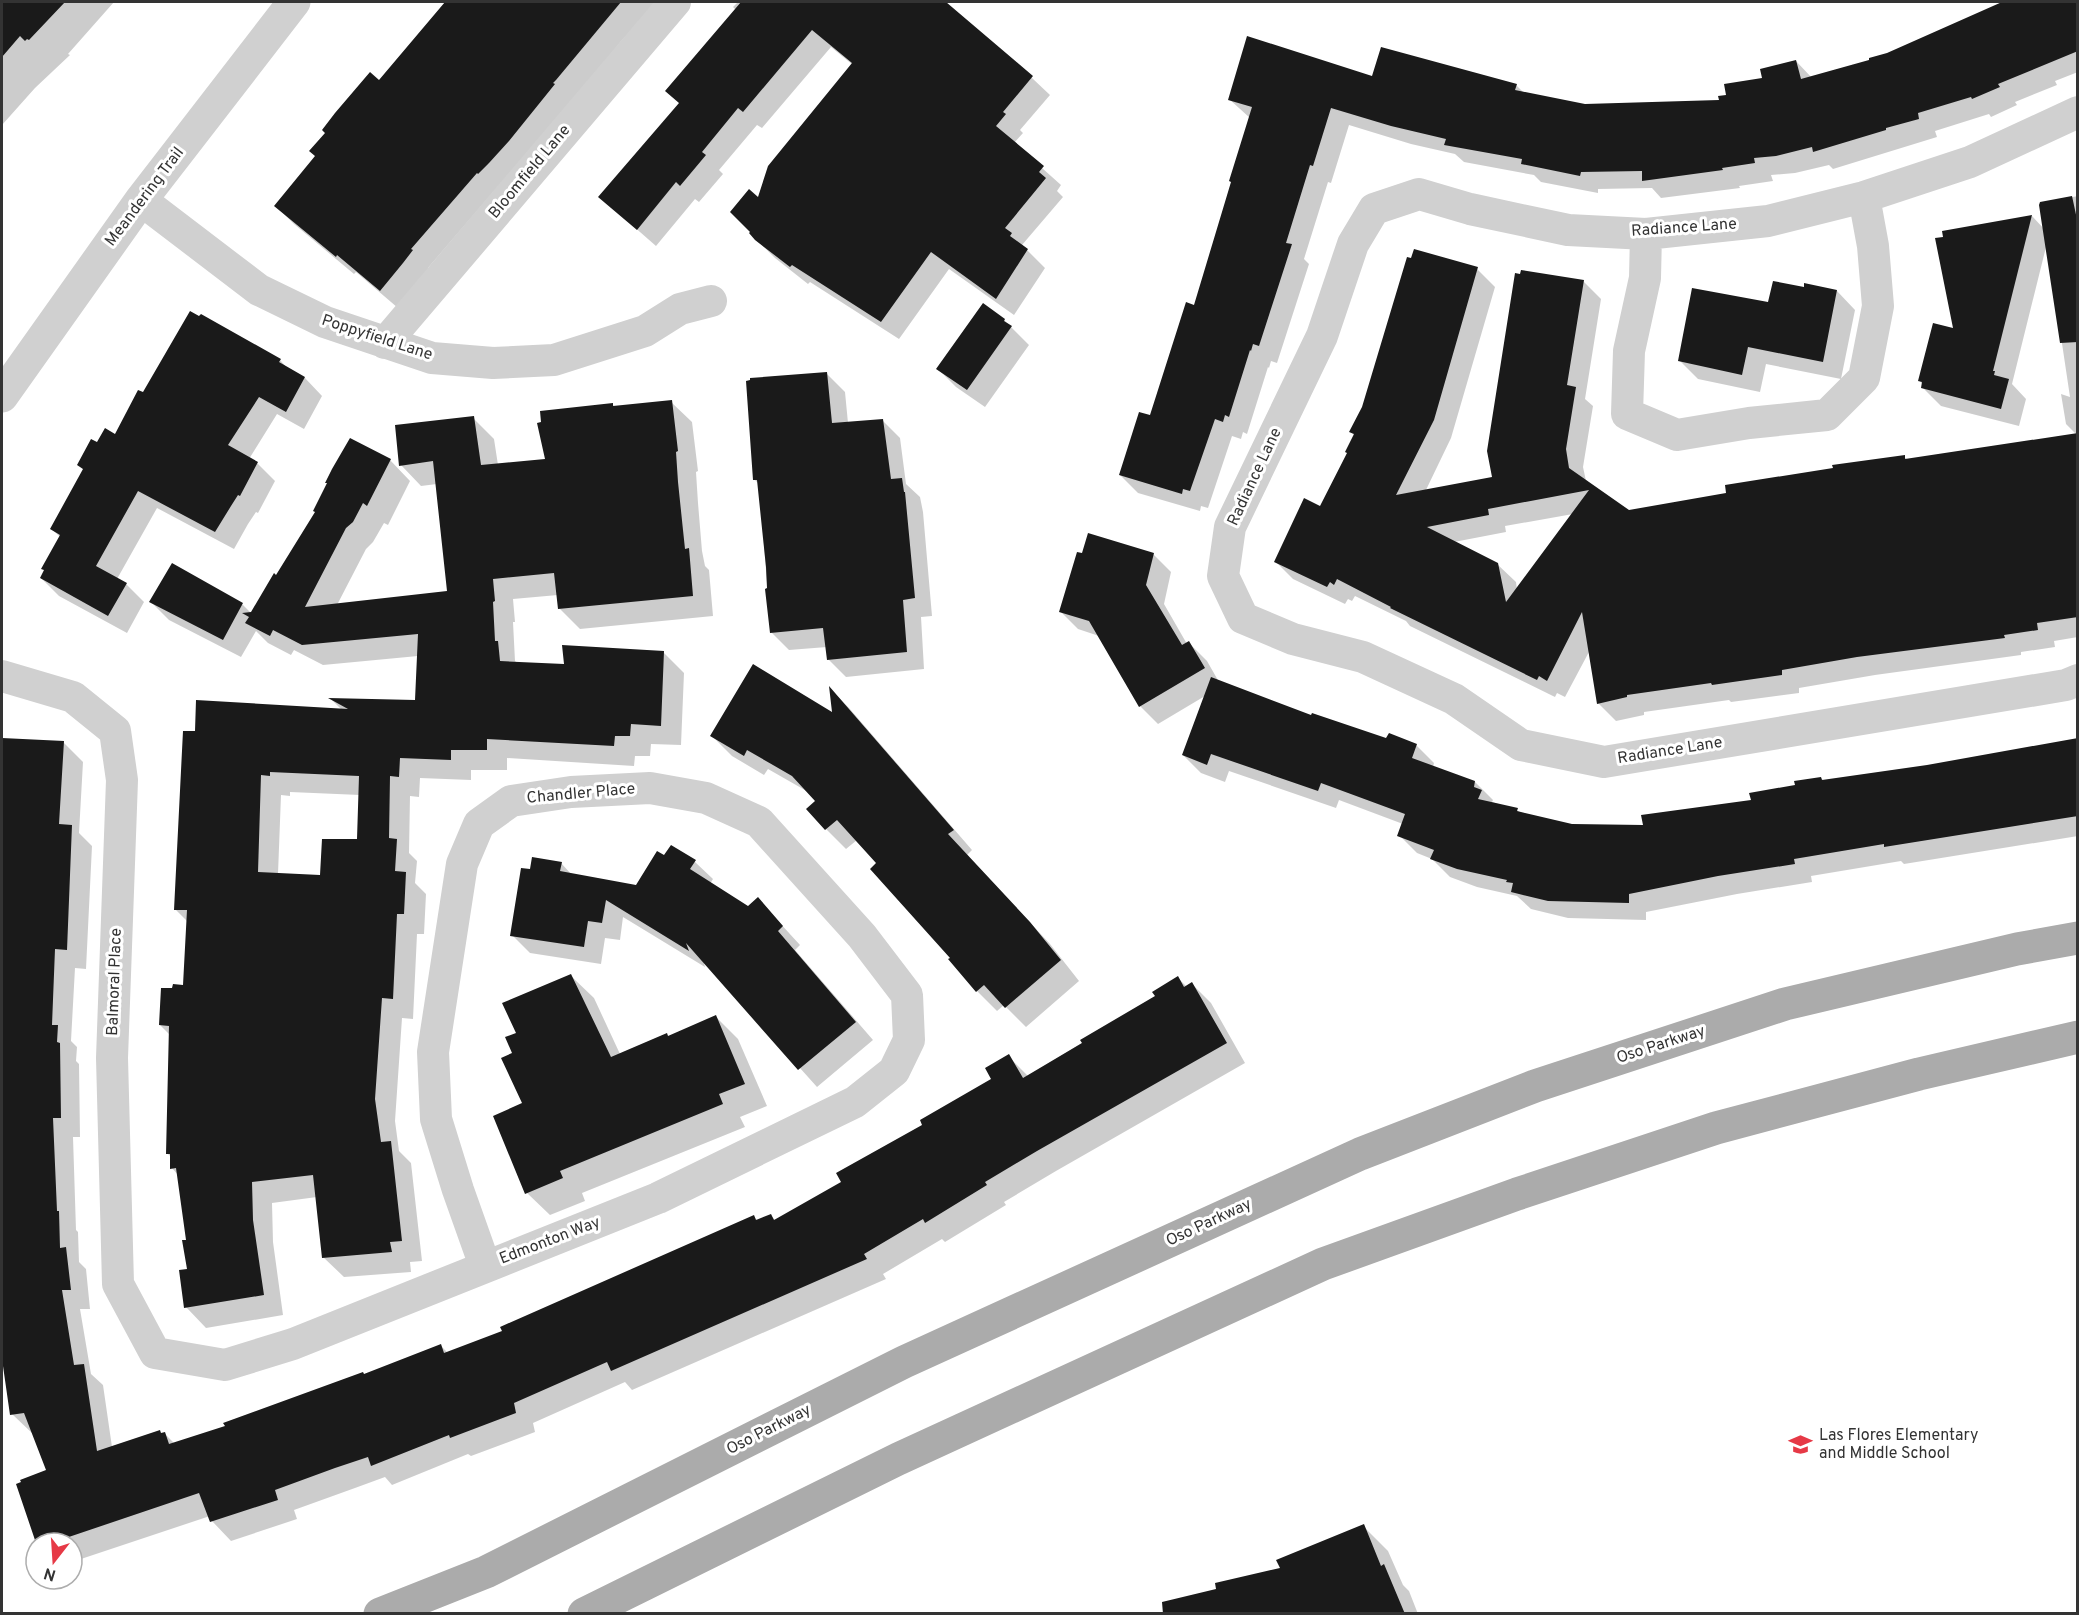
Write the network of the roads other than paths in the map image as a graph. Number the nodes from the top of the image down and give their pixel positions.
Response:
1 (294, 2) edge
2 (675, 2) edge
3 (2078, 112) edge
4 (1864, 197) junction
5 (141, 200) junction
6 (1646, 234) junction
7 (711, 301) dead end
8 (385, 344) junction
9 (2, 396) edge
10 (2, 676) edge
11 (2078, 680) edge
12 (2078, 938) edge
13 (2078, 1037) edge
14 (909, 1040) joint
15 (485, 1266) junction
16 (155, 1353) joint
17 (380, 1614) edge
18 (584, 1614) edge

1 - 5 street, Meandering Trail
2 - 8 street, Bloomfield Lane
3 - 4 street, Radiance Lane
4 - 6 street, Radiance Lane
4 - 6 street
5 - 8 street, Poppyfield Lane
5 - 9 street, Meandering Trail
6 - 11 street, Radiance Lane
7 - 8 street, Poppyfield Lane
10 - 16 street, Balmoral Place
12 - 17 main road, Oso Parkway
13 - 18 main road
14 - 15 street, Edmonton Way
14 - 15 street, Chandler Place
15 - 16 street, Edmonton Way

